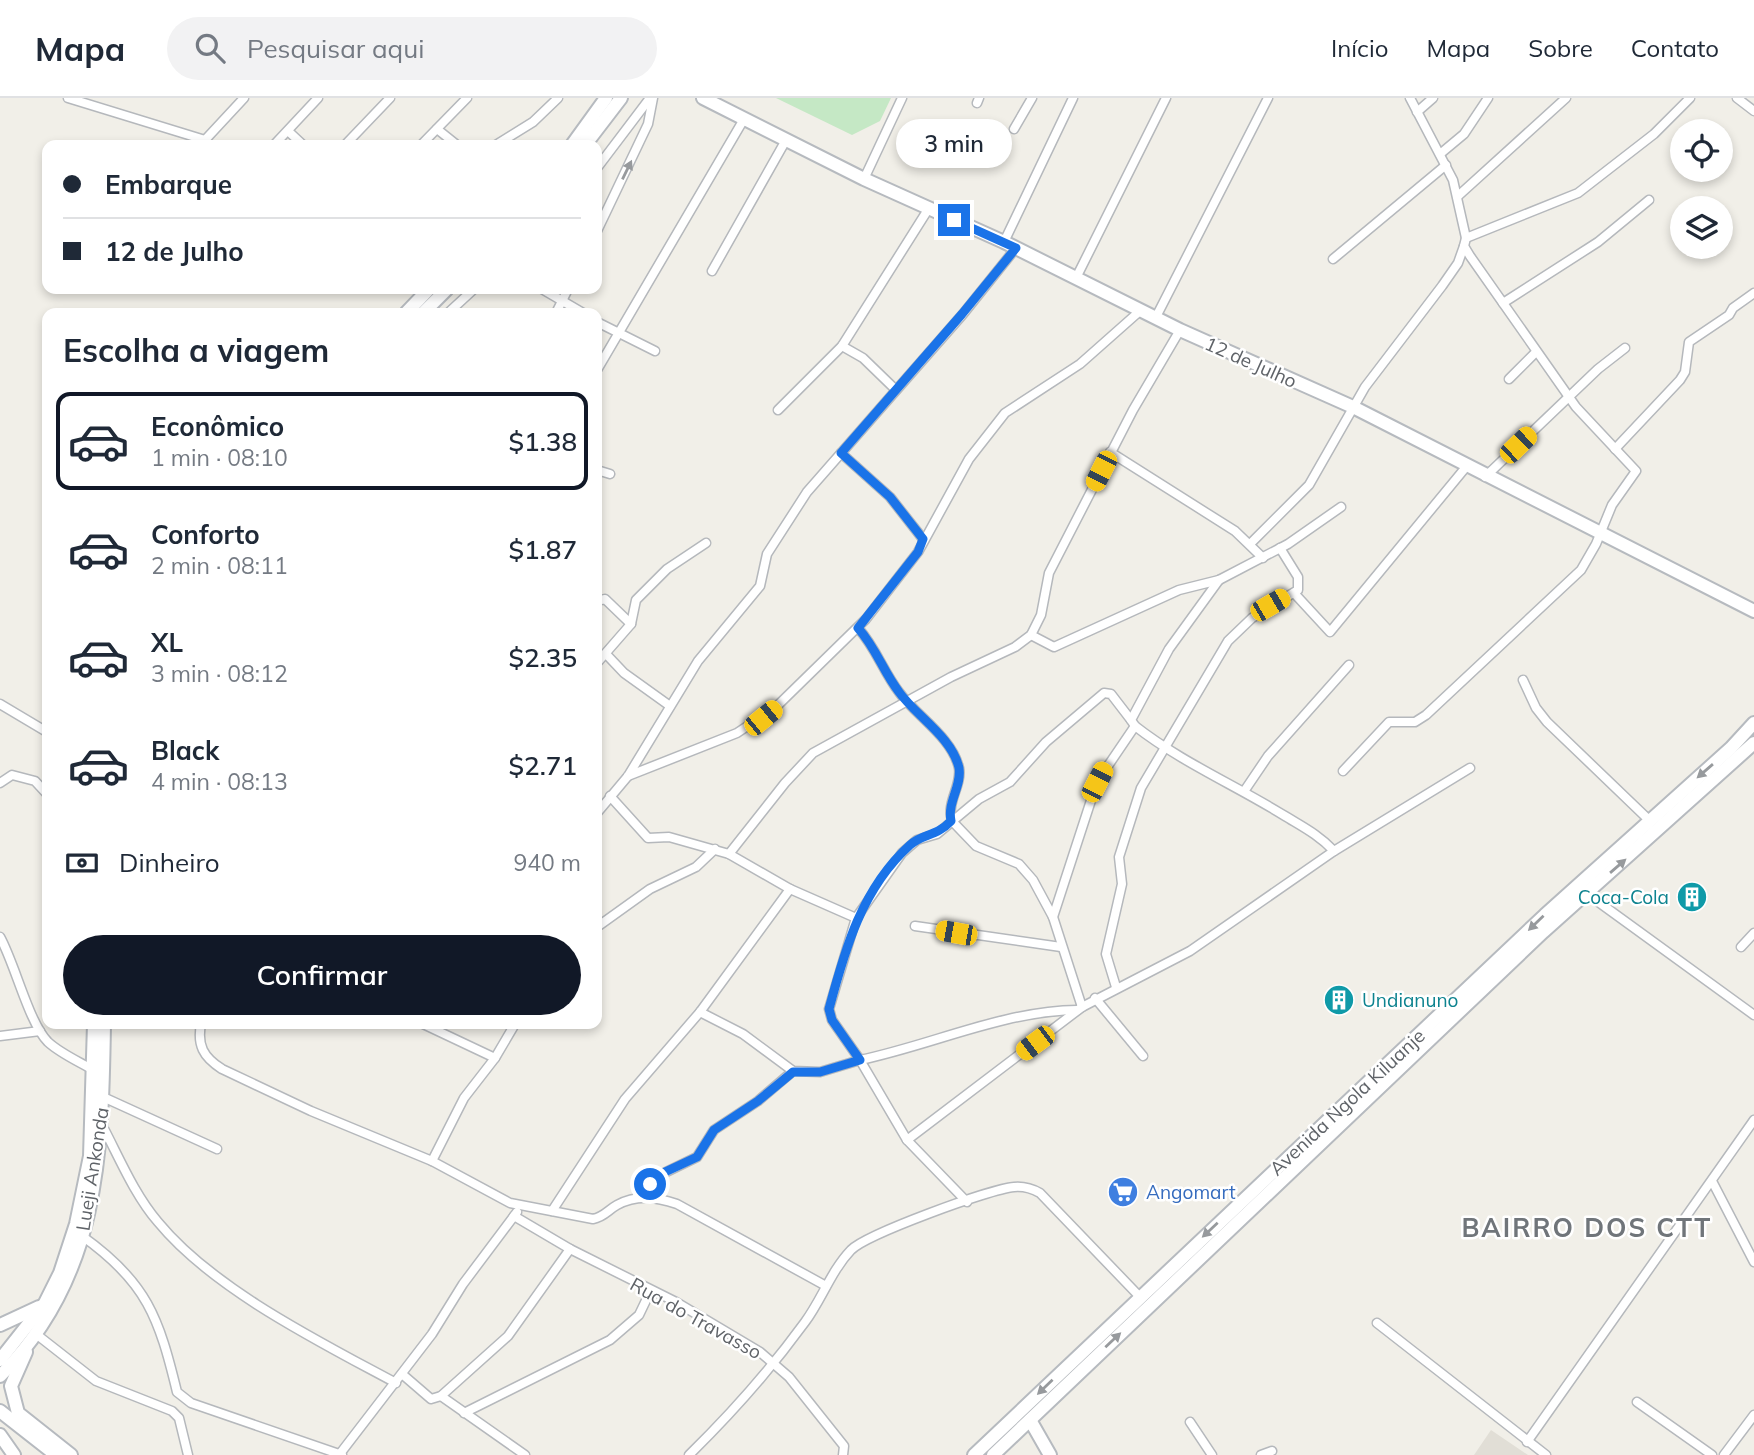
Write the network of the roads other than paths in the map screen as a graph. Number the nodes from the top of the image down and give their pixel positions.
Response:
1 (68, 98) edge
2 (243, 98) edge
3 (318, 98) edge
4 (390, 98) edge
5 (467, 98) edge
6 (558, 98) edge
7 (607, 98) edge
8 (621, 98) edge
9 (652, 98) edge
10 (703, 98) edge
11 (902, 98) edge
12 (1032, 98) edge
13 (1073, 98) edge
14 (1167, 98) edge
15 (1268, 98) edge
16 (1410, 98) edge
17 (1433, 98) edge
18 (1488, 98) edge
19 (1566, 98) edge
20 (1690, 98) edge
21 (1737, 98) edge
22 (1754, 111) edge
23 (1417, 112) junction
24 (744, 119) junction
25 (437, 129) junction
26 (1014, 129) dead end
27 (288, 131) junction
28 (199, 140) edge
29 (210, 140) edge
30 (280, 140) edge
31 (298, 140) edge
32 (350, 140) edge
33 (426, 140) edge
34 (451, 140) edge
35 (504, 140) edge
36 (576, 140) edge
37 (589, 140) edge
38 (786, 140) junction
39 (1440, 154) junction
40 (602, 162) edge
41 (1446, 165) junction
42 (864, 179) junction
43 (1458, 197) junction
44 (1648, 200) dead end
45 (929, 208) junction
46 (602, 221) edge
47 (1465, 242) junction
48 (1010, 245) junction
49 (1333, 259) dead end
50 (712, 271) dead end
51 (1076, 278) junction
52 (1754, 293) edge
53 (423, 294) edge
54 (442, 294) edge
55 (469, 294) edge
56 (550, 294) edge
57 (566, 294) edge
58 (562, 301) junction
59 (1503, 303) junction
60 (411, 308) edge
61 (428, 308) edge
62 (453, 308) edge
63 (558, 308) edge
64 (574, 308) edge
65 (1141, 310) junction
66 (1156, 317) junction
67 (602, 325) edge
68 (1180, 330) junction
69 (618, 334) junction
70 (842, 346) junction
71 (1625, 348) dead end
72 (655, 351) dead end
73 (1536, 352) junction
74 (602, 361) edge
75 (1509, 379) dead end
76 (896, 390) junction
77 (1569, 397) junction
78 (1353, 407) junction
79 (778, 410) dead end
80 (1615, 449) junction
81 (1110, 452) junction
82 (841, 453) junction
83 (1466, 467) junction
84 (602, 472) edge
85 (610, 474) dead end
86 (1485, 477) junction
87 (1340, 507) dead end
88 (1601, 532) junction
89 (923, 539) junction
90 (706, 543) dead end
91 (1250, 544) junction
92 (1280, 548) junction
93 (1263, 558) junction
94 (1219, 580) junction
95 (1294, 593) junction
96 (602, 600) edge
97 (1754, 611) edge
98 (631, 625) junction
99 (858, 628) junction
100 (1031, 635) junction
101 (606, 654) junction
102 (602, 658) edge
103 (1349, 665) dead end
104 (1523, 680) dead end
105 (907, 701) junction
106 (0, 704) edge
107 (670, 706) junction
108 (1133, 723) junction
109 (1754, 723) edge
110 (42, 729) edge
111 (1754, 743) edge
112 (1163, 749) junction
113 (1470, 768) dead end
114 (1343, 771) dead end
115 (628, 776) junction
116 (0, 783) edge
117 (42, 790) edge
118 (1245, 790) junction
119 (610, 796) junction
120 (602, 806) edge
121 (1649, 820) junction
122 (951, 821) junction
123 (715, 849) junction
124 (1334, 850) junction
125 (729, 854) junction
126 (790, 889) junction
127 (1586, 893) junction
128 (1053, 917) junction
129 (856, 918) junction
130 (602, 923) edge
131 (915, 926) dead end
132 (1754, 933) edge
133 (0, 937) edge
134 (1061, 947) junction
135 (1741, 947) dead end
136 (1116, 988) junction
137 (1095, 998) junction
138 (1080, 1008) junction
139 (700, 1012) junction
140 (1754, 1015) edge
141 (94, 1029) edge
142 (104, 1029) edge
143 (201, 1029) edge
144 (436, 1029) edge
145 (448, 1029) edge
146 (512, 1029) edge
147 (40, 1031) junction
148 (446, 1033) junction
149 (0, 1036) edge
150 (1143, 1056) dead end
151 (495, 1058) junction
152 (860, 1060) junction
153 (95, 1071) junction
154 (793, 1072) junction
155 (103, 1097) junction
156 (1754, 1120) edge
157 (102, 1125) junction
158 (908, 1139) junction
159 (217, 1149) dead end
160 (432, 1161) junction
161 (1712, 1181) junction
162 (640, 1197) junction
163 (967, 1202) junction
164 (520, 1207) junction
165 (552, 1211) junction
166 (514, 1216) junction
167 (82, 1236) junction
168 (570, 1249) junction
169 (1754, 1262) edge
170 (826, 1286) junction
171 (650, 1292) junction
172 (1140, 1297) junction
173 (49, 1306) junction
174 (1377, 1323) dead end
175 (0, 1325) edge
176 (33, 1338) junction
177 (0, 1360) edge
178 (774, 1362) junction
179 (402, 1374) junction
180 (0, 1376) edge
181 (396, 1383) junction
182 (181, 1396) junction
183 (441, 1396) junction
184 (1637, 1402) dead end
185 (0, 1411) edge
186 (172, 1411) junction
187 (464, 1413) junction
188 (1754, 1415) edge
189 (1030, 1420) junction
190 (1190, 1422) dead end
191 (1527, 1442) junction
192 (1272, 1451) dead end
193 (56, 1455) edge
194 (71, 1455) edge
195 (188, 1455) edge
196 (340, 1455) edge
197 (524, 1455) edge
198 (689, 1455) edge
199 (843, 1455) edge
200 (974, 1455) edge
201 (993, 1455) edge
202 (1050, 1455) edge
203 (1212, 1455) edge
204 (1261, 1455) edge
205 (1546, 1455) edge
206 (1712, 1455) edge
207 (1724, 1455) edge

1 - 28 street
2 - 29 street
3 - 27 street
4 - 32 street
5 - 25 street
6 - 35 street
7 - 36 main road
8 - 37 main road
9 - 40 street
46 -> 9 street
10 - 24 main road, 12 de Julho
11 - 42 street
12 - 26 street
13 - 48 street
14 - 51 street
15 - 66 street
16 - 23 street
17 - 23 street
18 - 39 street
19 - 43 street
20 - 47 street
21 - 22 street
23 - 39 street
24 - 38 main road, 12 de Julho
24 - 69 street
25 - 33 street
25 - 34 street
27 - 30 street
27 - 31 street
38 - 42 main road, 12 de Julho
38 - 50 street
39 - 41 street
41 - 43 street
41 - 49 street
42 - 45 main road, 12 de Julho
43 - 47 street
44 - 59 street
45 - 48 main road, 12 de Julho
45 - 70 street
47 - 59 street
47 - 78 street
48 - 51 main road, 12 de Julho
48 - 76 street
51 - 65 main road, 12 de Julho
52 - 80 street
53 - 60 main road
54 - 61 main road
55 - 62 street
56 - 58 street
57 - 58 street
58 - 63 street
58 - 64 street
59 - 73 street
65 - 66 main road, 12 de Julho
65 - 89 street
66 - 68 main road, 12 de Julho
67 - 69 street
68 - 78 main road, 12 de Julho
68 - 81 street
69 - 72 street
69 - 74 street
70 - 76 street
70 - 79 street
71 - 77 street
73 - 75 street
73 - 77 street
76 - 82 street
77 - 80 street
77 - 86 street
78 - 83 main road, 12 de Julho
78 - 91 street
80 - 88 street
81 - 91 street
81 - 100 street
82 - 89 street
82 - 107 street
83 - 86 main road, 12 de Julho
83 - 95 street
84 - 85 street
86 - 88 main road, 12 de Julho
87 - 92 street
88 - 97 main road, 12 de Julho
88 - 114 street
89 - 99 street
90 - 98 street
91 - 93 street
92 - 93 street
92 - 95 street
93 - 94 street
94 - 100 street
94 - 108 street
95 - 112 street
96 - 98 street
98 - 101 street
99 - 105 street
99 - 115 street
100 - 105 street
101 - 102 street
101 - 107 street
103 - 118 street
104 - 121 street
105 - 122 street
105 - 125 street
106 - 110 street
107 - 115 street
108 - 112 street
108 - 122 street
108 - 128 street
109 -> 121 main road, Avenida Ngola Kiluanje
127 -> 111 main road, Avenida Ngola Kiluanje
112 - 118 street
112 - 136 street
113 - 124 street
115 - 119 street
116 - 117 street
118 - 124 street
119 - 120 street
119 - 123 street
121 -> 172 main road, Avenida Ngola Kiluanje
122 - 128 street
122 - 129 street
123 - 125 street
123 - 130 street
124 - 136 street
125 - 126 street
126 - 129 street
126 - 139 street
127 - 140 street
189 -> 127 main road, Avenida Ngola Kiluanje
128 - 134 street
129 - 152 street
131 - 134 street
132 - 135 street
133 - 147 street
134 - 138 street
136 - 137 street
137 - 138 street
137 - 150 street
138 - 152 street
138 - 158 street
139 - 154 street
139 - 165 street
141 - 153 main road
142 - 155 main road, Lueji Ankonda
143 - 160 street
144 - 148 street
145 - 148 street
146 - 151 street
147 - 149 street
147 - 153 street
148 - 151 street
151 - 160 street
152 - 154 street
152 - 158 street
153 - 173 main road
154 - 162 street
155 - 157 main road, Lueji Ankonda
155 - 159 street
156 - 161 street
157 - 167 main road, Lueji Ankonda
157 - 181 street
158 - 163 street
160 - 164 street
161 - 169 street
161 - 191 street
162 - 165 street
162 - 170 street
163 - 170 street
163 - 172 street
164 - 165 street
164 - 166 street
166 - 168 street, Rua do Travasso
166 - 179 street
167 - 173 main road, Lueji Ankonda
167 - 182 street
168 - 171 street, Rua do Travasso
168 - 183 street
170 - 178 street
171 - 178 street, Rua do Travasso
171 - 187 street
172 -> 200 main road, Avenida Ngola Kiluanje
173 - 175 main road
173 - 176 main road
173 - 177 main road
174 - 191 street
176 - 180 main road
176 - 186 street
176 - 194 main road
178 - 198 street
178 - 199 street, Rua do Travasso
179 - 181 street
179 - 183 street
181 - 196 street
182 - 186 street
182 - 196 street
183 - 187 street
184 - 206 street
185 - 193 main road
186 - 195 street
187 - 197 street
188 - 207 street
189 - 201 main road, Avenida Ngola Kiluanje
189 - 202 main road
190 - 203 street
191 - 205 street
192 - 204 street

